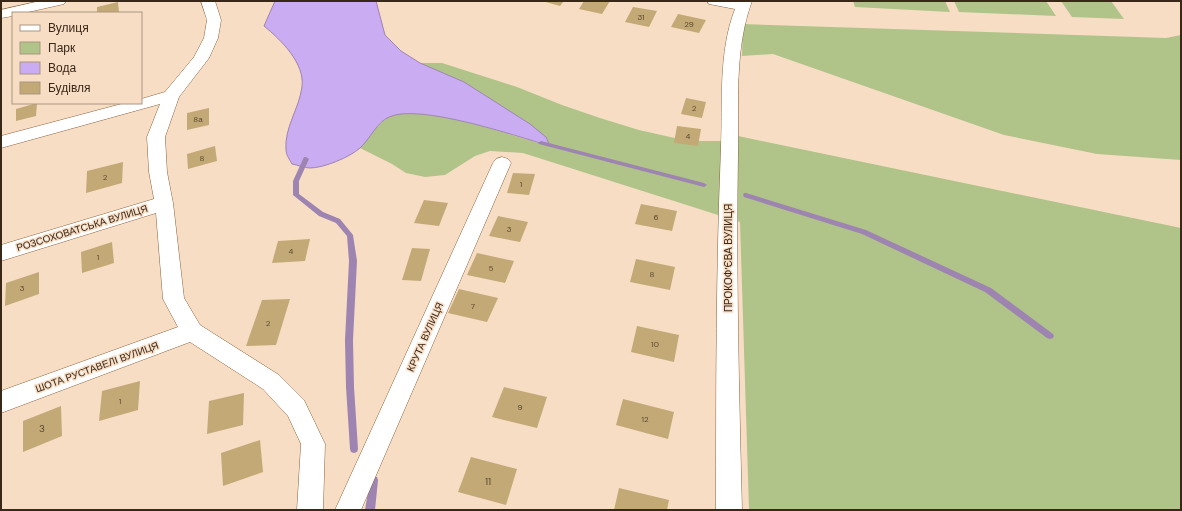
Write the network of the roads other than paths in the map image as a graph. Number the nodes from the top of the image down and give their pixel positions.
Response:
1 (59, 1) edge
2 (208, 1) edge
3 (714, 1) edge
4 (744, 4) edge
5 (1, 14) edge
6 (171, 96) junction
7 (141, 104) edge
8 (142, 104) edge
9 (1, 142) edge
10 (502, 163) dead end
11 (164, 203) junction
12 (1, 253) edge
13 (192, 332) junction
14 (1, 402) edge
15 (310, 510) edge
16 (348, 510) edge
17 (729, 510) edge

1 - 5 street
2 - 6 street
3 - 4 street
4 - 17 street, ПРОКОФ’ЄВА ВУЛИЦЯ
6 - 8 street
6 - 11 street
7 - 9 street
10 - 16 street, КРУТА ВУЛИЦЯ
11 - 12 street, РОЗСОХОВАТСЬКА ВУЛИЦЯ
11 - 13 street
13 - 14 street, ШОТА РУСТАВЕЛІ ВУЛИЦЯ
13 - 15 street

